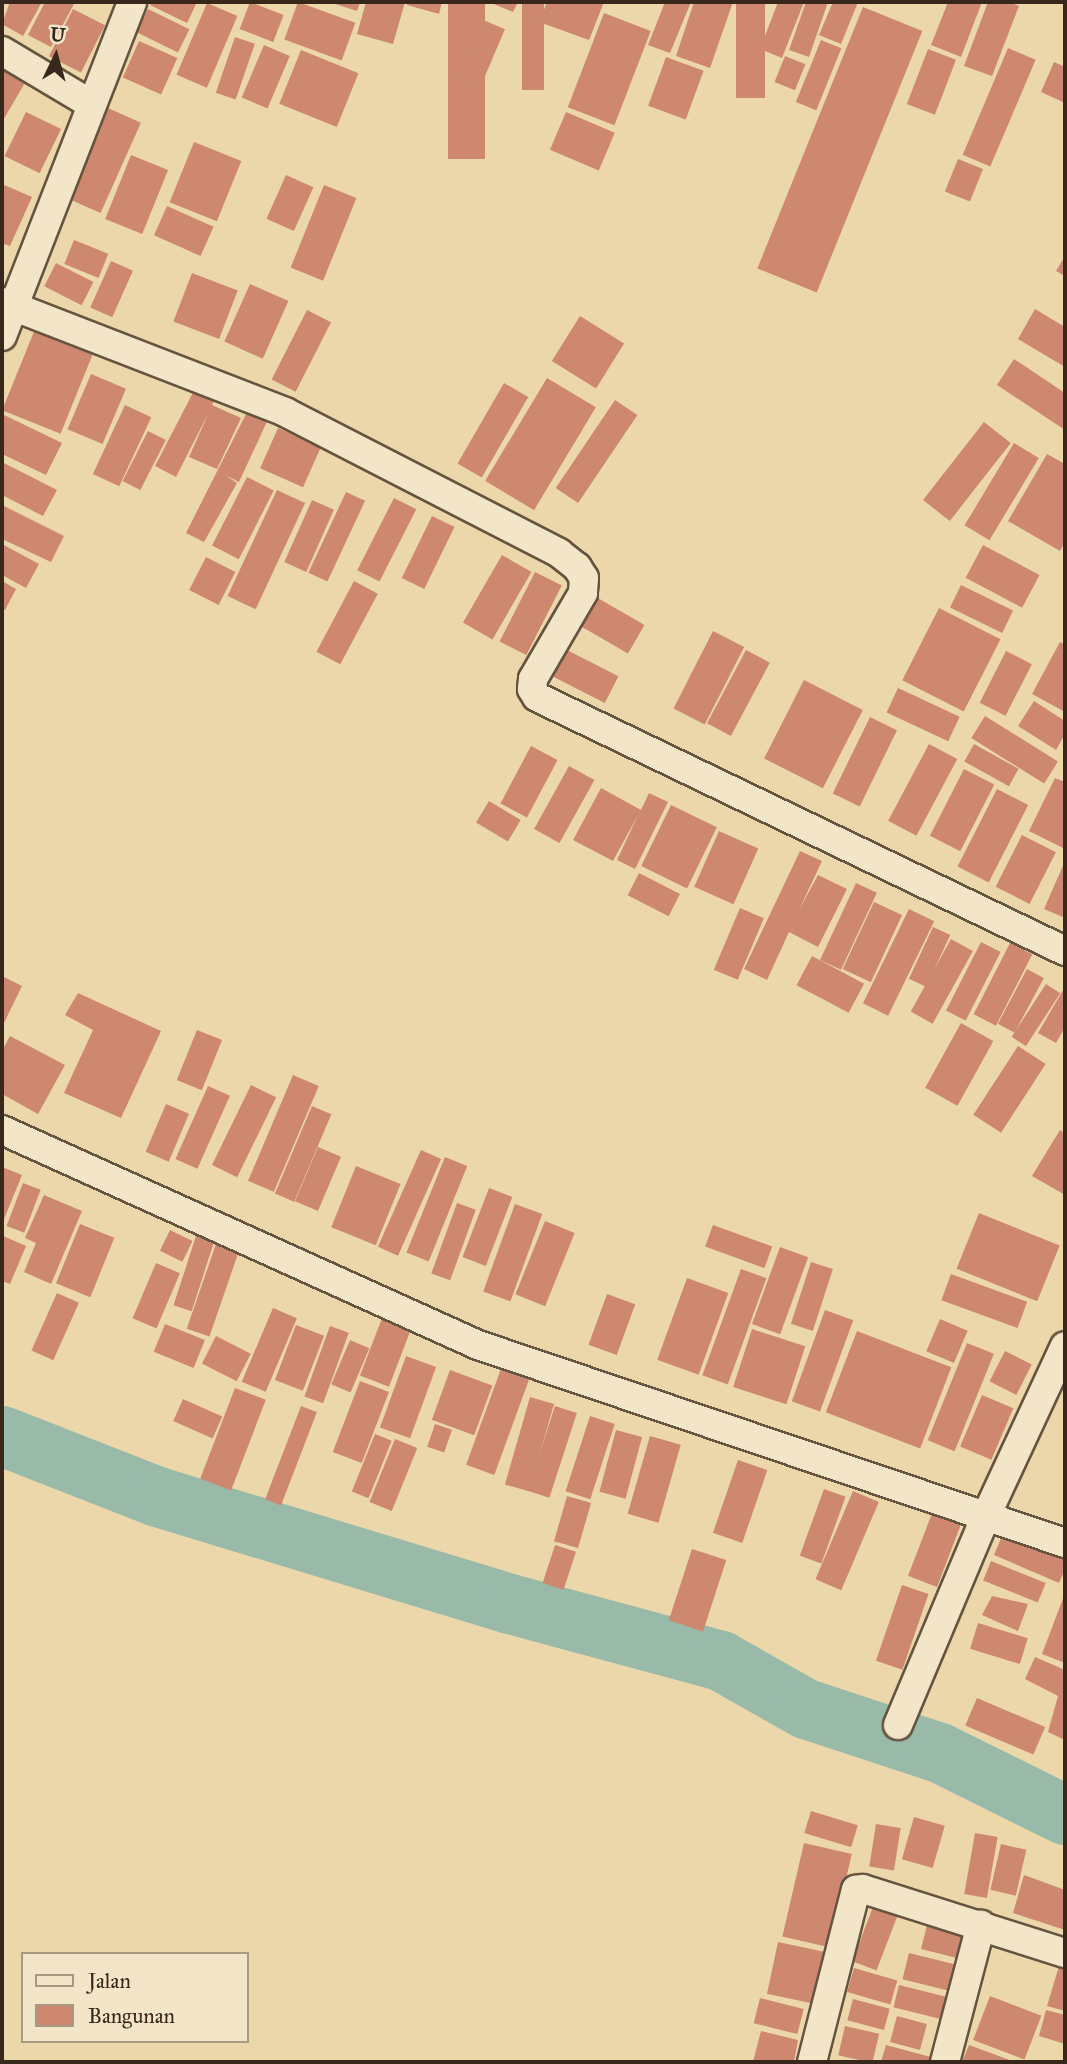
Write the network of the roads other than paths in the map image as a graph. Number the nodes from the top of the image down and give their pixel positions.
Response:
1 (132, 2) edge
2 (2, 51) edge
3 (91, 104) junction
4 (8, 304) edge
5 (2, 336) edge
6 (1065, 951) edge
7 (2, 1130) edge
8 (1065, 1346) edge
9 (986, 1517) junction
10 (1065, 1543) edge
11 (898, 1725) dead end
12 (981, 1925) junction
13 (1065, 1953) edge
14 (812, 2062) edge
15 (945, 2062) edge

1 - 3 street
2 - 3 street
3 - 4 street
4 - 5 street
4 - 6 street
7 - 9 street
8 - 9 street
9 - 10 street
9 - 11 street
12 - 13 street
12 - 14 street
12 - 15 street

